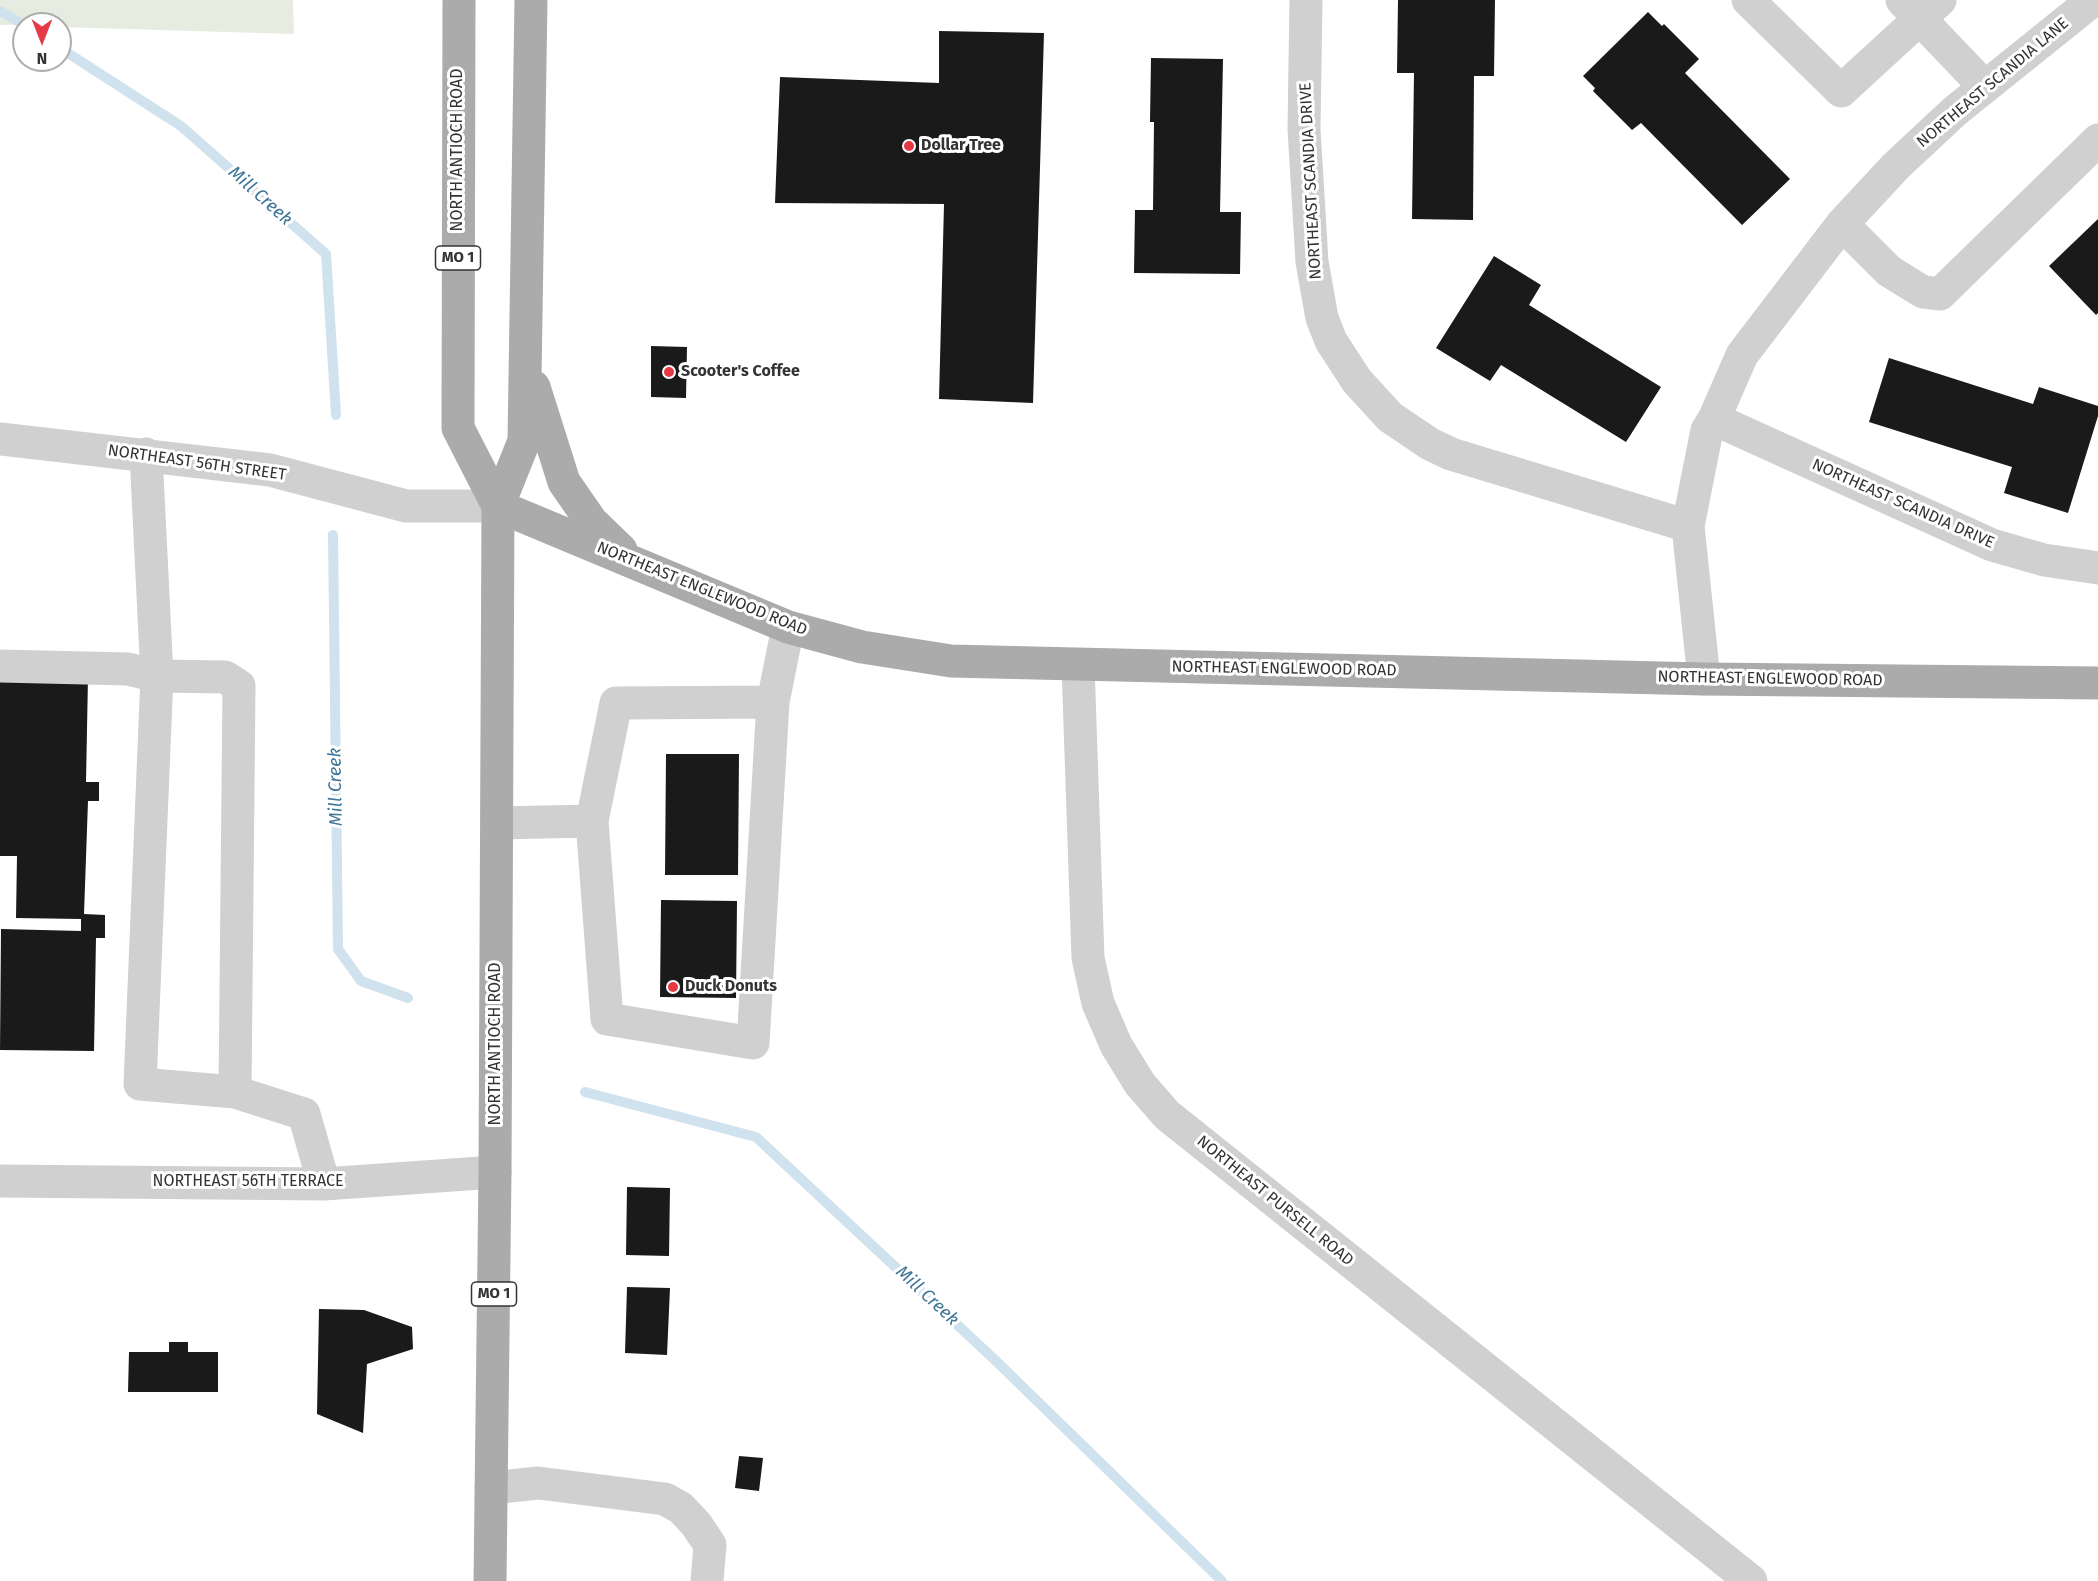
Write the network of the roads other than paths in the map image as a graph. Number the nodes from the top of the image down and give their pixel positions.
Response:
1 (459, 0) edge
2 (531, 0) edge
3 (1306, 0) edge
4 (1748, 0) edge
5 (2093, 0) edge
6 (1920, 6) edge
7 (1984, 87) junction
8 (2098, 140) edge
9 (1842, 224) junction
10 (528, 367) junction
11 (1714, 419) junction
12 (0, 439) edge
13 (146, 454) junction
14 (498, 506) junction
15 (1688, 526) junction
16 (633, 562) junction
17 (2098, 568) edge
18 (788, 627) junction
19 (1078, 665) junction
20 (0, 666) edge
21 (157, 676) junction
22 (1704, 679) junction
23 (2098, 683) edge
24 (773, 702) junction
25 (592, 821) junction
26 (496, 823) junction
27 (235, 1092) junction
28 (495, 1172) junction
29 (0, 1181) edge
30 (324, 1184) junction
31 (491, 1488) junction
32 (490, 1581) edge
33 (707, 1581) edge
34 (1751, 1581) edge

1 - 14 main road, NORTH ANTIOCH ROAD / MO 1
2 - 10 main road, NORTH ANTIOCH ROAD / MO 1
3 - 15 street, NORTHEAST SCANDIA DRIVE
4 - 6 street
5 - 7 street, NORTHEAST SCANDIA LANE
6 - 7 street
7 - 9 street, NORTHEAST SCANDIA LANE
8 - 9 street
9 - 11 street, NORTHEAST SCANDIA LANE
10 - 14 main road, NORTH ANTIOCH ROAD / MO 1
10 - 16 main road
11 - 15 street, NORTHEAST SCANDIA LANE
11 - 17 street, NORTHEAST SCANDIA DRIVE
12 - 13 street, NORTHEAST 56TH STREET
13 - 14 street, NORTHEAST 56TH STREET
13 - 21 street
14 - 16 main road, NORTHEAST ENGLEWOOD ROAD
14 - 26 main road, NORTH ANTIOCH ROAD / MO 1
15 - 22 street, NORTHEAST SCANDIA LANE
16 - 18 main road, NORTHEAST ENGLEWOOD ROAD
18 - 19 main road, NORTHEAST ENGLEWOOD ROAD
18 - 24 street
19 - 22 main road, NORTHEAST ENGLEWOOD ROAD
19 - 34 street, NORTHEAST PURSELL ROAD
20 - 21 street
21 - 27 street
21 - 27 street
22 - 23 main road, NORTHEAST ENGLEWOOD ROAD
24 - 25 street
24 - 25 street
25 - 26 street
26 - 28 main road, NORTH ANTIOCH ROAD / MO 1
27 - 30 street
28 - 30 street, NORTHEAST 56TH TERRACE
28 - 31 main road, NORTH ANTIOCH ROAD / MO 1
29 - 30 street, NORTHEAST 56TH TERRACE
31 - 32 main road, NORTH ANTIOCH ROAD / MO 1
31 - 33 street

